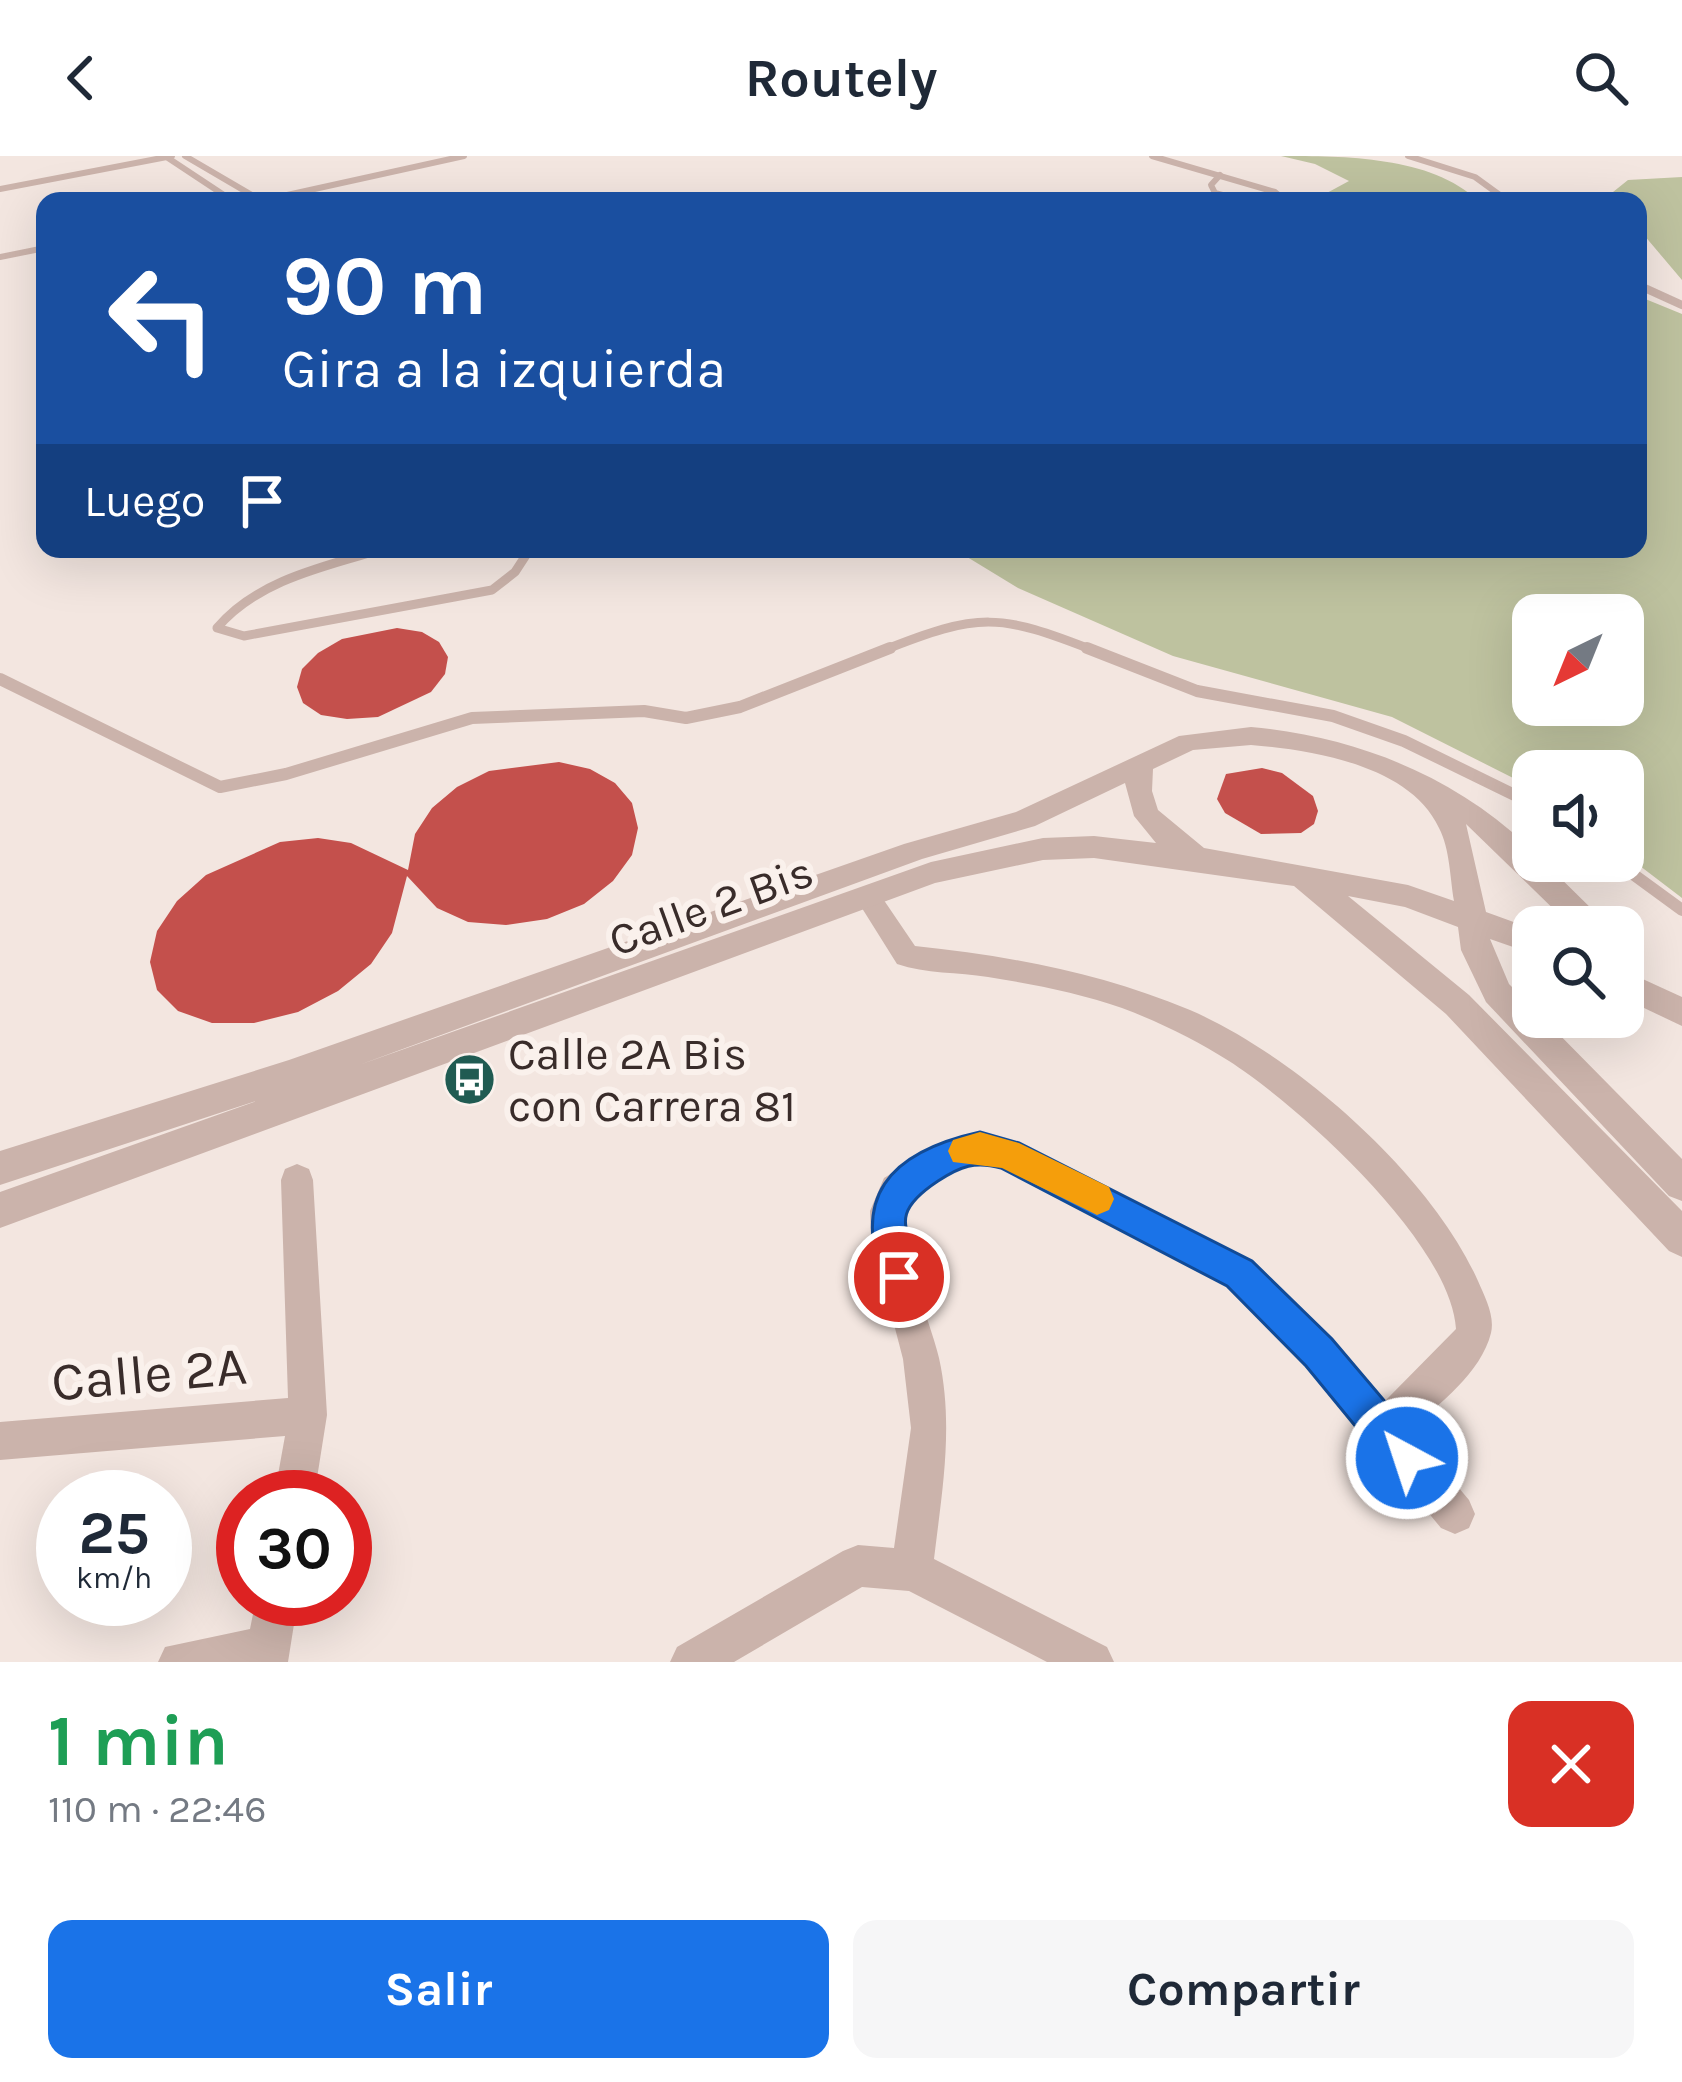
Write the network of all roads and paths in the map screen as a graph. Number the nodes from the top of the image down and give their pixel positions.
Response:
1 (168, 156) edge
2 (185, 156) edge
3 (464, 156) edge
4 (1152, 156) edge
5 (1408, 156) edge
6 (1653, 156) edge
7 (1670, 161) dead end
8 (1220, 175) junction
9 (0, 189) edge
10 (220, 192) edge
11 (246, 192) edge
12 (302, 192) edge
13 (1214, 192) edge
14 (1276, 192) edge
15 (1501, 192) edge
16 (36, 250) edge
17 (0, 257) edge
18 (1647, 289) edge
19 (1682, 304) edge
20 (358, 558) edge
21 (524, 558) edge
22 (0, 679) edge
23 (1142, 761) junction
24 (1405, 776) junction
25 (1512, 794) edge
26 (1203, 860) junction
27 (1302, 880) junction
28 (1644, 882) edge
29 (868, 897) junction
30 (1570, 906) edge
31 (1682, 910) edge
32 (1473, 920) junction
33 (1512, 934) edge
34 (1644, 980) edge
35 (1644, 993) edge
36 (1674, 1008) edge
37 (0, 1168) edge
38 (297, 1180) dead end
39 (1682, 1184) edge
40 (0, 1210) edge
41 (1682, 1238) edge
42 (308, 1415) junction
43 (1383, 1429) junction
44 (0, 1441) edge
45 (299, 1470) edge
46 (1454, 1514) dead end
47 (911, 1570) junction
48 (268, 1654) edge
49 (180, 1662) edge
50 (692, 1662) edge
51 (1092, 1662) edge

1 - 9 lane
1 - 10 lane
2 - 11 lane
3 - 12 lane
4 - 8 lane
5 - 15 lane
6 - 7 street
8 - 13 lane
8 - 14 lane
16 - 17 lane
18 - 19 lane
20 - 21 lane
22 - 25 lane
23 - 24 street, Calle 2 Bis
23 - 26 street
23 - 37 street, Calle 2 Bis
24 - 30 street, Calle 2 Bis
24 - 32 street
26 - 27 street, Calle 2 Bis
26 - 29 street, Calle 2 Bis
27 - 32 street, Calle 2 Bis
27 - 41 street
28 - 31 lane
29 - 40 street, Calle 2 Bis
29 - 43 street
32 - 33 street, Calle 2 Bis
32 - 39 street
34 - 36 street
35 - 36 street
38 - 42 street
42 - 44 street, Calle 2A
42 - 45 street
43 - 46 street
43 - 47 street
47 - 50 street
47 - 51 street
48 - 49 street

